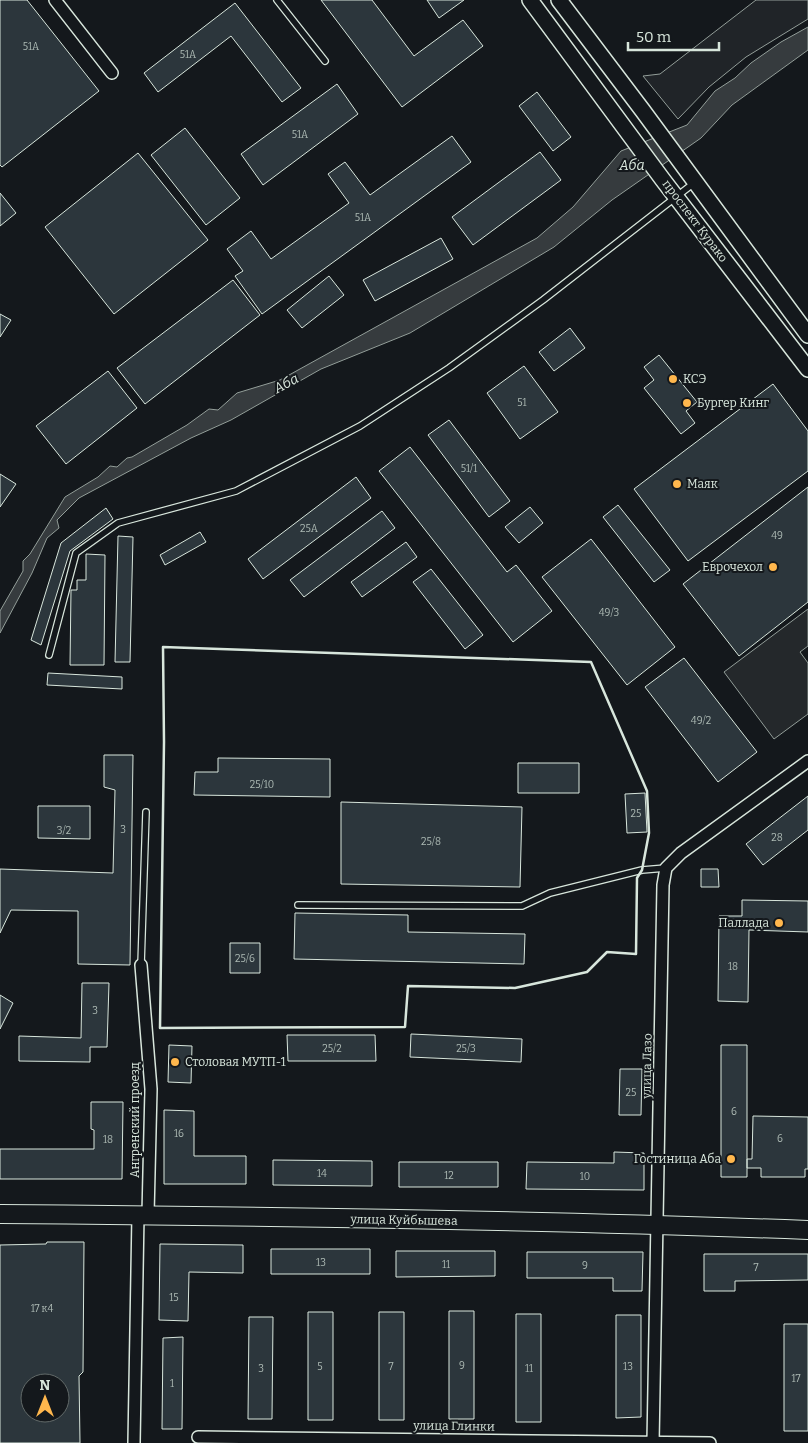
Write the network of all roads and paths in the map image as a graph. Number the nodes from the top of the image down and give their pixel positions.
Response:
1 (55, 0) edge
2 (277, 0) edge
3 (530, 0) edge
4 (559, 0) edge
5 (325, 61) dead end
6 (112, 73) dead end
7 (696, 182) junction
8 (676, 196) junction
9 (808, 335) edge
10 (808, 369) edge
11 (49, 655) dead end
12 (808, 761) edge
13 (146, 812) dead end
14 (666, 868) junction
15 (298, 905) dead end
16 (141, 965) joint
17 (0, 1214) edge
18 (143, 1214) junction
19 (656, 1224) junction
20 (808, 1230) edge
21 (198, 1437) dead end
22 (134, 1443) edge
23 (653, 1443) edge
24 (710, 1443) edge

1 - 6 street
2 - 5 lane
3 - 8 main road, проспект Курако
4 - 7 main road, проспект Курако
7 - 8 lane
7 - 9 main road, проспект Курако
8 - 10 main road, проспект Курако
8 - 11 lane
12 - 14 street
13 - 16 lane
14 - 15 lane
14 - 19 street, улица Лазо
16 - 18 street, Ангренский проезд
17 - 18 main road, улица Куйбышева
18 - 19 main road, улица Куйбышева
18 - 22 street, Ангренский проезд
19 - 20 main road, улица Куйбышева
19 - 23 street, улица Лазо
21 - 23 street, улица Глинки
23 - 24 street, улица Глинки

